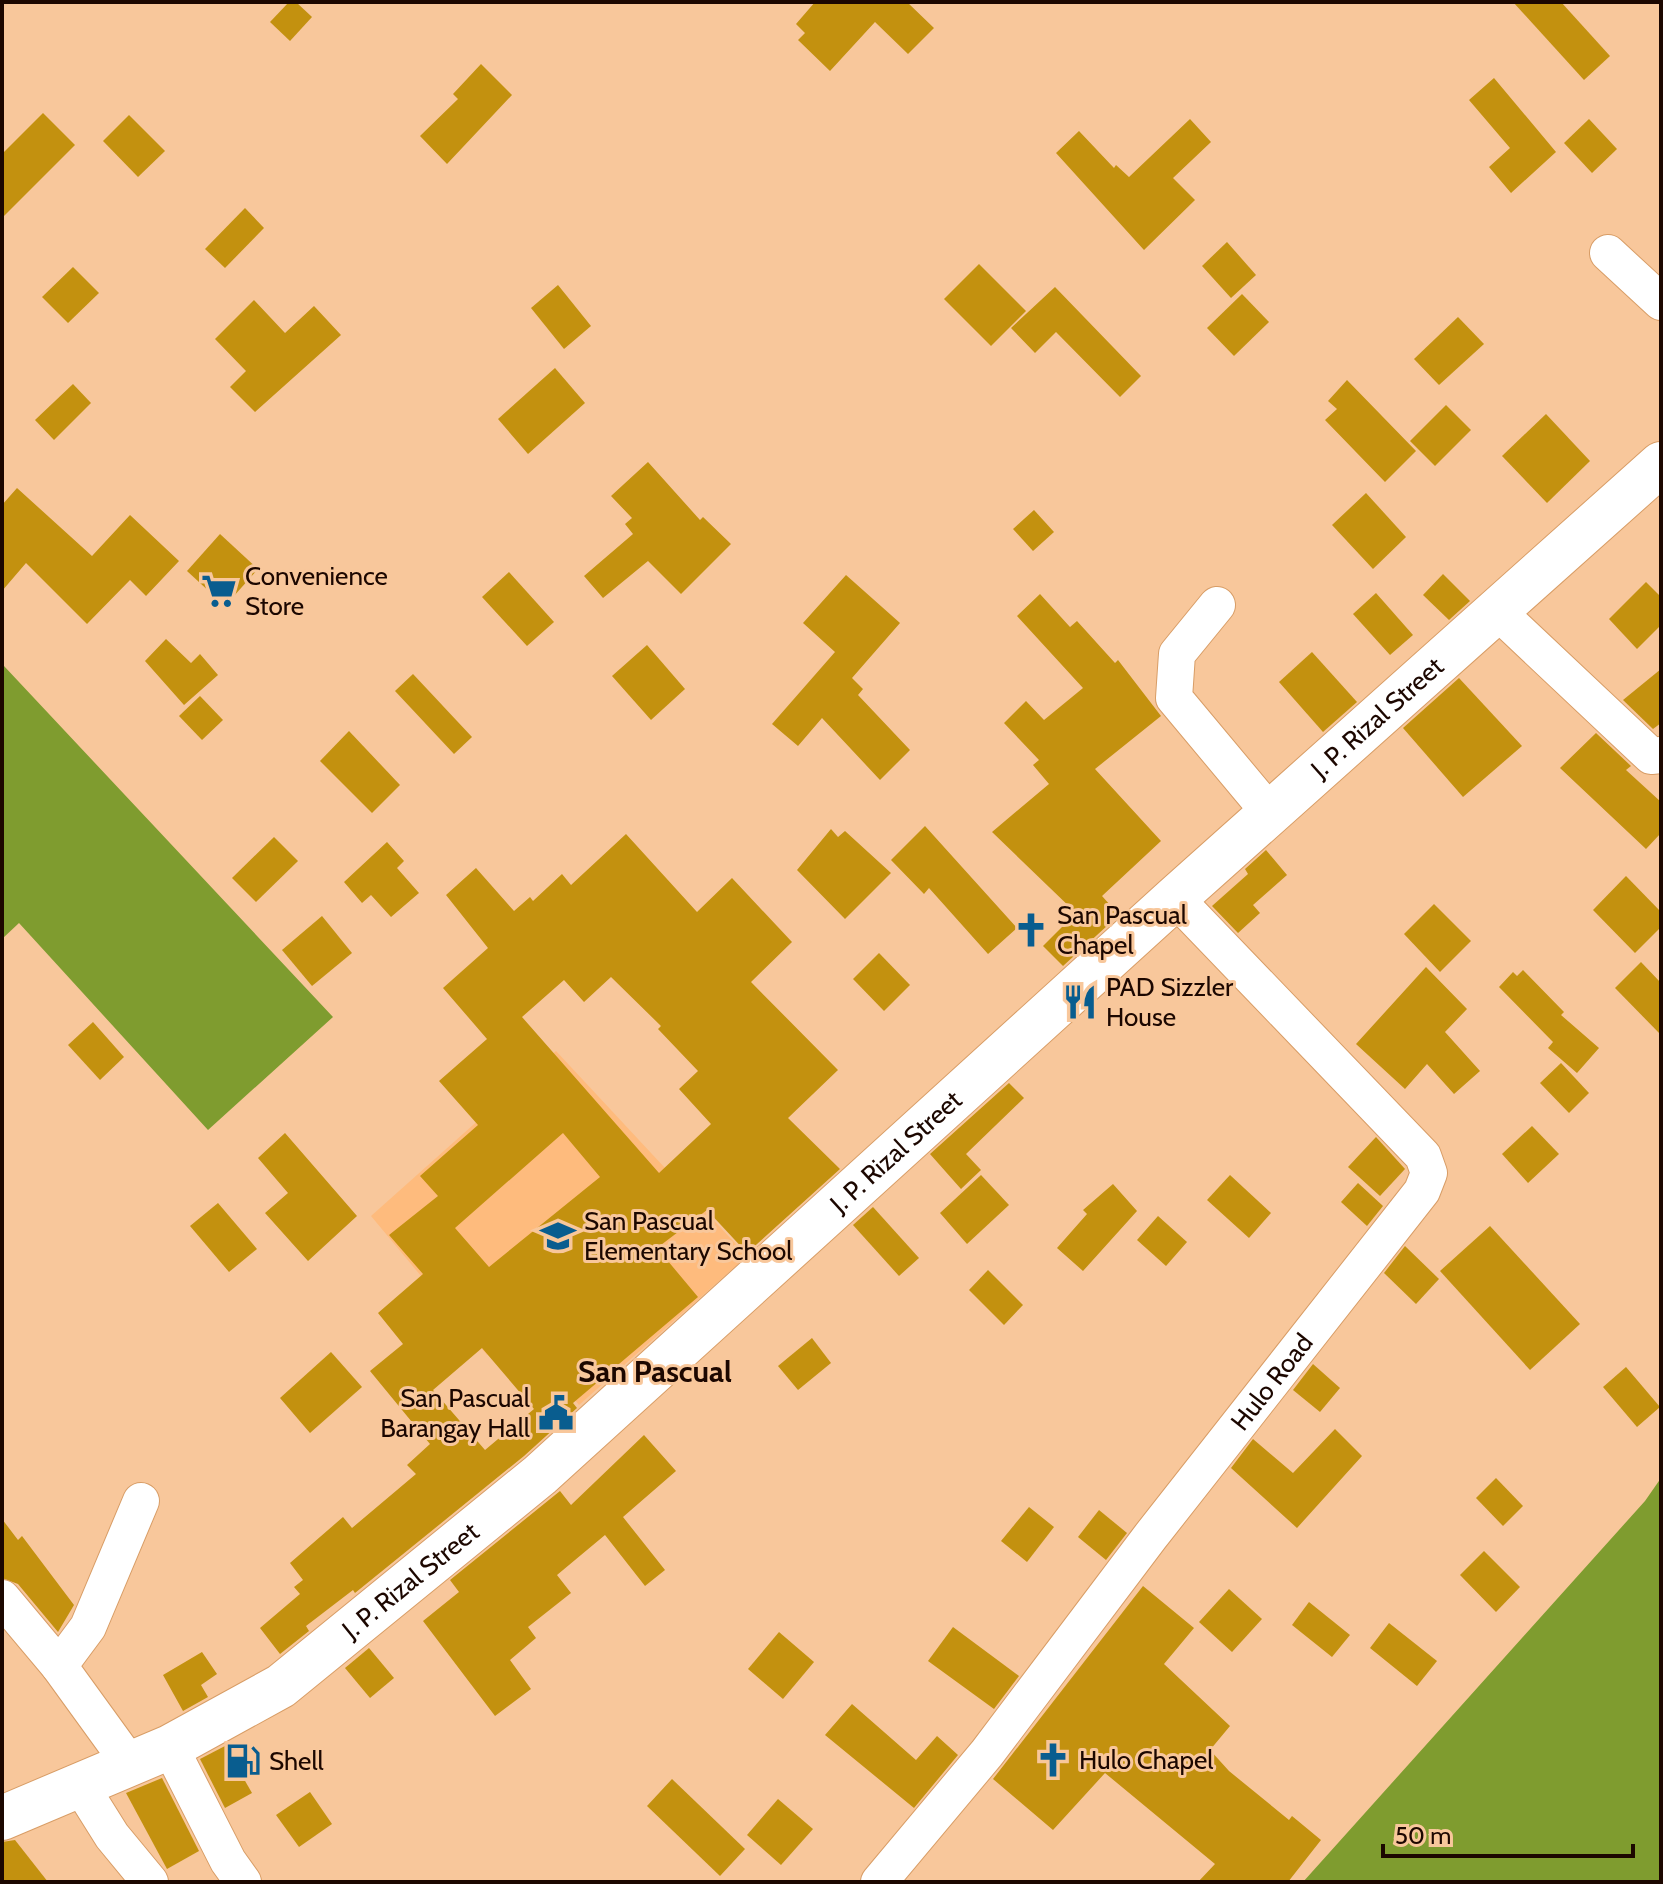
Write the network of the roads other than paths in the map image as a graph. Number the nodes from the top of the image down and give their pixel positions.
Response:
1 (1608, 253) dead end
2 (1661, 302) edge
3 (1661, 464) edge
4 (1217, 605) dead end
5 (1497, 611) junction
6 (1661, 755) edge
7 (1270, 813) junction
8 (1175, 898) junction
9 (141, 1501) dead end
10 (2, 1598) edge
11 (59, 1666) junction
12 (170, 1747) junction
13 (130, 1764) junction
14 (80, 1785) junction
15 (2, 1818) edge
16 (150, 1882) edge
17 (243, 1882) edge
18 (879, 1882) edge

1 - 2 street
3 - 5 main road, J. P. Rizal Street
4 - 7 street
5 - 6 street
5 - 7 main road, J. P. Rizal Street
7 - 8 main road, J. P. Rizal Street
8 - 12 main road, J. P. Rizal Street
8 - 18 street, Hulo Road
9 - 11 street
10 - 11 street
11 - 13 street
12 - 13 main road, J. P. Rizal Street
12 - 17 street
13 - 14 main road, J. P. Rizal Street
14 - 15 main road, J. P. Rizal Street
14 - 16 street

